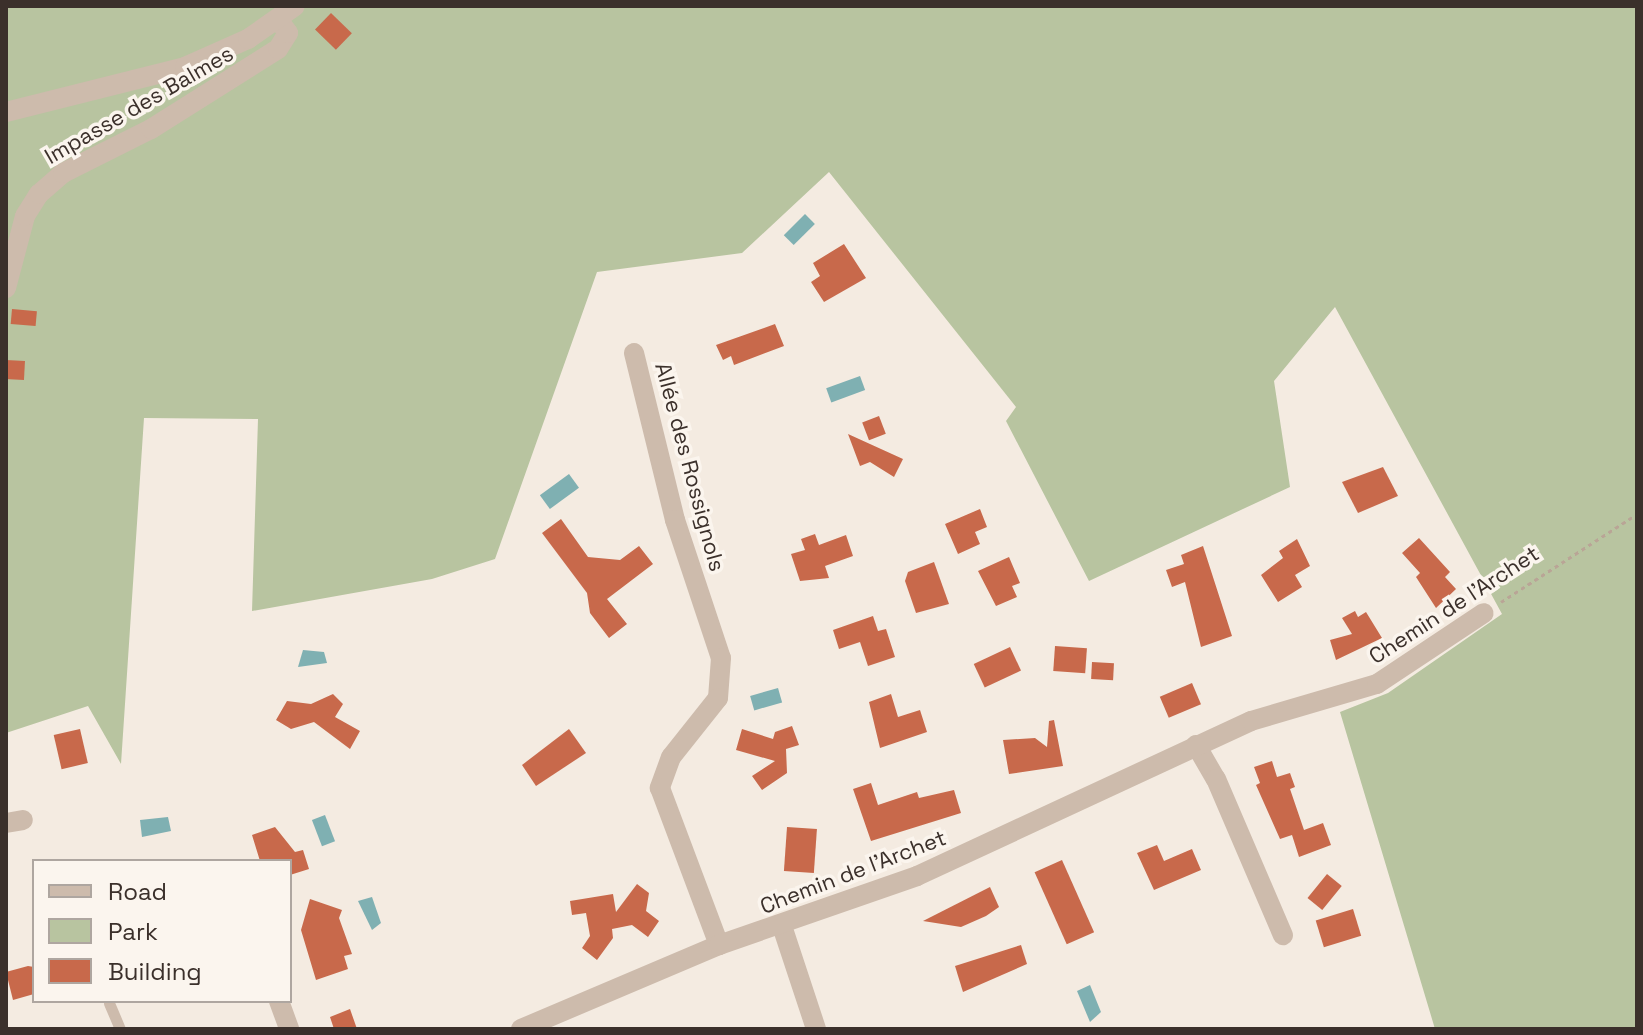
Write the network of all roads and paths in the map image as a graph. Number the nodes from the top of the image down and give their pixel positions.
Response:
1 (287, 12) edge
2 (6, 112) edge
3 (6, 288) edge
4 (634, 353) dead end
5 (1637, 514) edge
6 (1484, 613) joint
7 (1196, 745) junction
8 (782, 926) junction
9 (1283, 935) dead end
10 (719, 945) junction
11 (109, 1003) dead end
12 (280, 1003) edge
13 (120, 1029) edge
14 (289, 1029) edge
15 (521, 1029) edge
16 (816, 1029) edge

1 - 2 street
1 - 3 street, Impasse des Balmes
4 - 10 street, Allée des Rossignols
5 - 6 path, Chemin de l'Archet
6 - 7 street, Chemin de l'Archet
7 - 8 street, Chemin de l'Archet
7 - 9 street
8 - 10 street, Chemin de l'Archet
8 - 16 street
10 - 15 street, Chemin de l'Archet
11 - 13 lane
12 - 14 street

